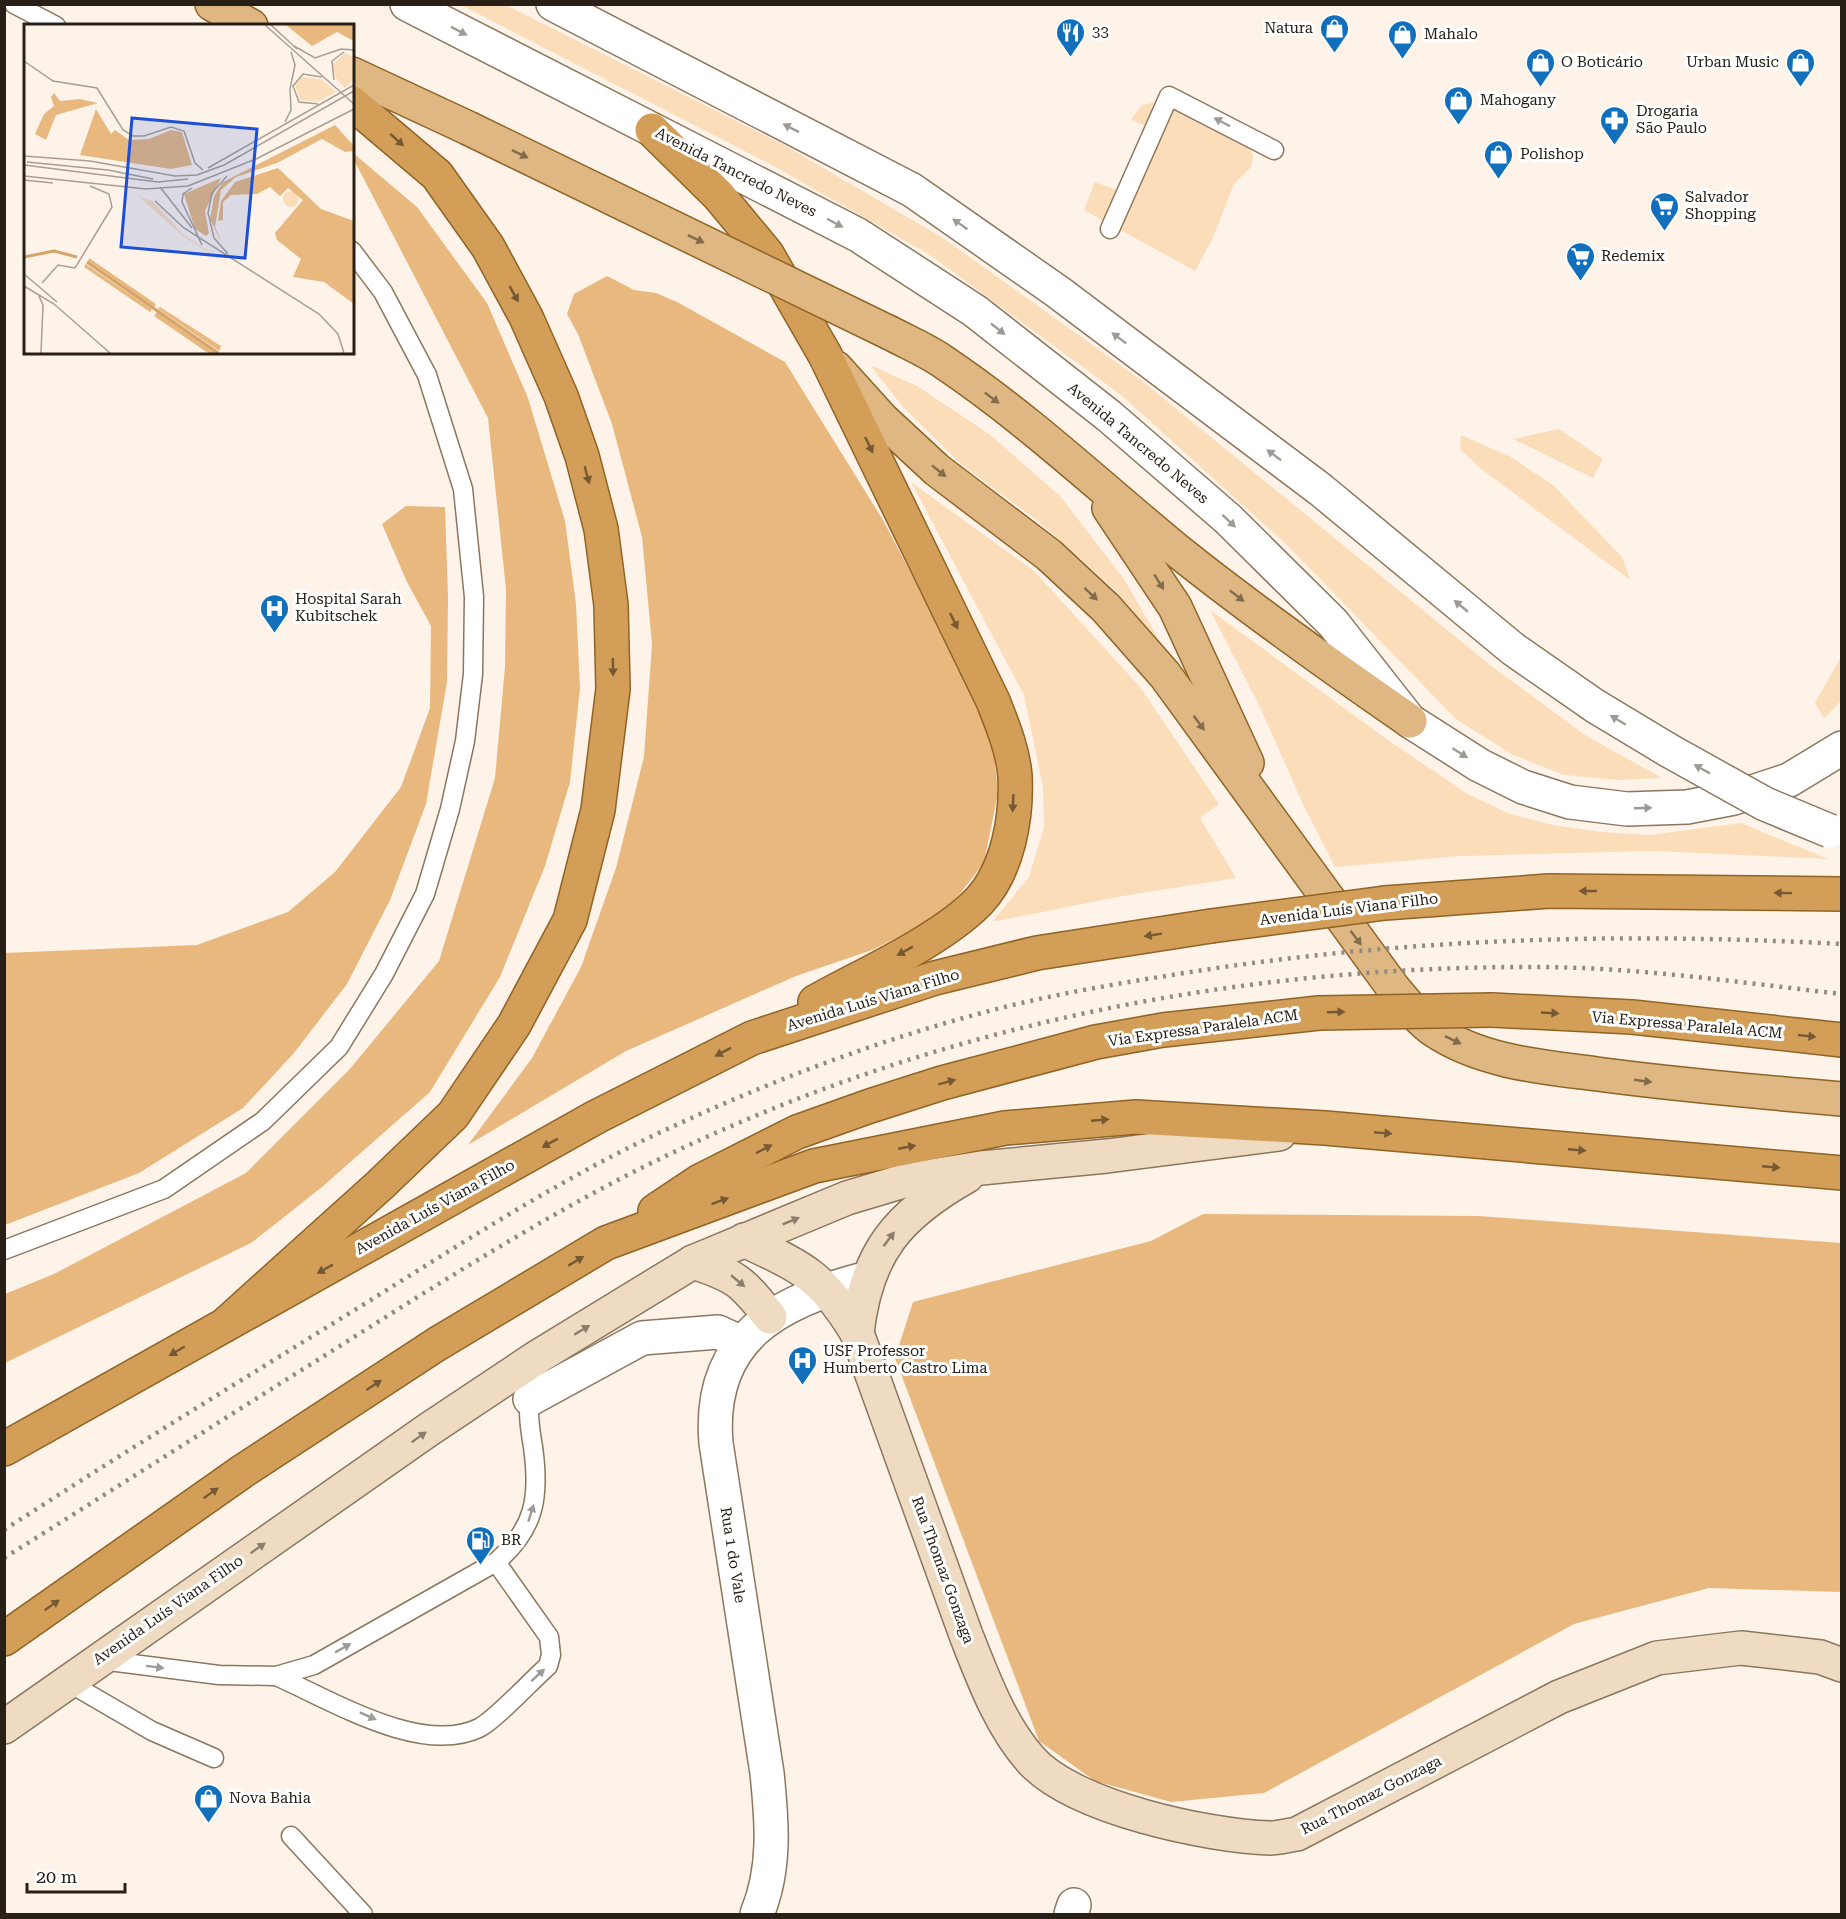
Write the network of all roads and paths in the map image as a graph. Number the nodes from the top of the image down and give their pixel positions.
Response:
1 (14, 4) edge
2 (212, 4) edge
3 (406, 4) edge
4 (552, 4) edge
5 (52, 24) edge
6 (247, 24) edge
7 (354, 75) edge
8 (354, 105) edge
9 (652, 130) junction
10 (1274, 150) dead end
11 (1110, 229) dead end
12 (354, 254) edge
13 (825, 355) junction
14 (1079, 465) junction
15 (1410, 721) junction
16 (1842, 748) edge
17 (1842, 834) edge
18 (1284, 840) junction
19 (1842, 894) edge
20 (752, 1038) junction
21 (1842, 1040) edge
22 (1842, 1099) edge
23 (1324, 1128) junction
24 (981, 1168) junction
25 (1842, 1173) edge
26 (744, 1240) junction
27 (606, 1243) junction
28 (4, 1250) edge
29 (693, 1262) junction
30 (868, 1278) junction
31 (828, 1290) junction
32 (770, 1317) junction
33 (228, 1322) junction
34 (857, 1333) junction
35 (742, 1343) junction
36 (540, 1356) junction
37 (530, 1399) junction
38 (4, 1449) edge
39 (496, 1562) junction
40 (4, 1639) edge
41 (97, 1660) junction
42 (1842, 1665) edge
43 (276, 1676) junction
44 (66, 1682) junction
45 (4, 1727) edge
46 (214, 1758) dead end
47 (291, 1836) dead end
48 (363, 1914) edge
49 (757, 1914) edge

1 - 5 lane
2 - 6 main road
3 -> 9 street, Avenida Tancredo Neves
17 -> 4 street, bridge
7 -> 14 main road, bridge
8 -> 33 highway
9 - 13 highway
9 -> 15 street, Avenida Tancredo Neves
10 -> 11 lane
12 - 28 lane
13 -> 18 main road
13 -> 20 highway
14 -> 15 main road
14 -> 18 main road
15 -> 16 street, Avenida Tancredo Neves
18 -> 22 main road
19 -> 20 highway, Avenida Luís Viana Filho, bridge
20 -> 33 highway, Avenida Luís Viana Filho
27 -> 21 highway, Via Expressa Paralela ACM, bridge
23 - 24 main road, Avenida Luís Viana Filho
23 -> 25 highway, Avenida Luís Viana Filho
27 -> 23 highway, Avenida Luís Viana Filho
26 -> 24 main road, Avenida Luís Viana Filho
30 -> 24 main road, Rua Thomaz Gonzaga
26 - 29 main road, Avenida Luís Viana Filho
26 - 31 main road, Rua Thomaz Gonzaga
40 -> 27 highway, Avenida Luís Viana Filho
29 -> 32 main road
36 -> 29 main road, Avenida Luís Viana Filho
30 - 31 street, Rua 1 do Vale
30 - 34 main road, Rua Thomaz Gonzaga
31 - 32 street, Rua 1 do Vale
31 - 34 main road, Rua Thomaz Gonzaga
32 - 35 street, Rua 1 do Vale
33 -> 38 highway, Avenida Luís Viana Filho
34 - 42 main road, Rua Thomaz Gonzaga
35 - 37 street
35 - 49 street, Rua 1 do Vale
36 - 37 lane
41 -> 36 main road, Avenida Luís Viana Filho
39 -> 37 lane
43 -> 39 lane
43 -> 39 lane
41 -> 43 lane
41 - 44 main road, Avenida Luís Viana Filho
44 - 45 main road, Avenida Luís Viana Filho
44 - 46 lane
47 - 48 lane

